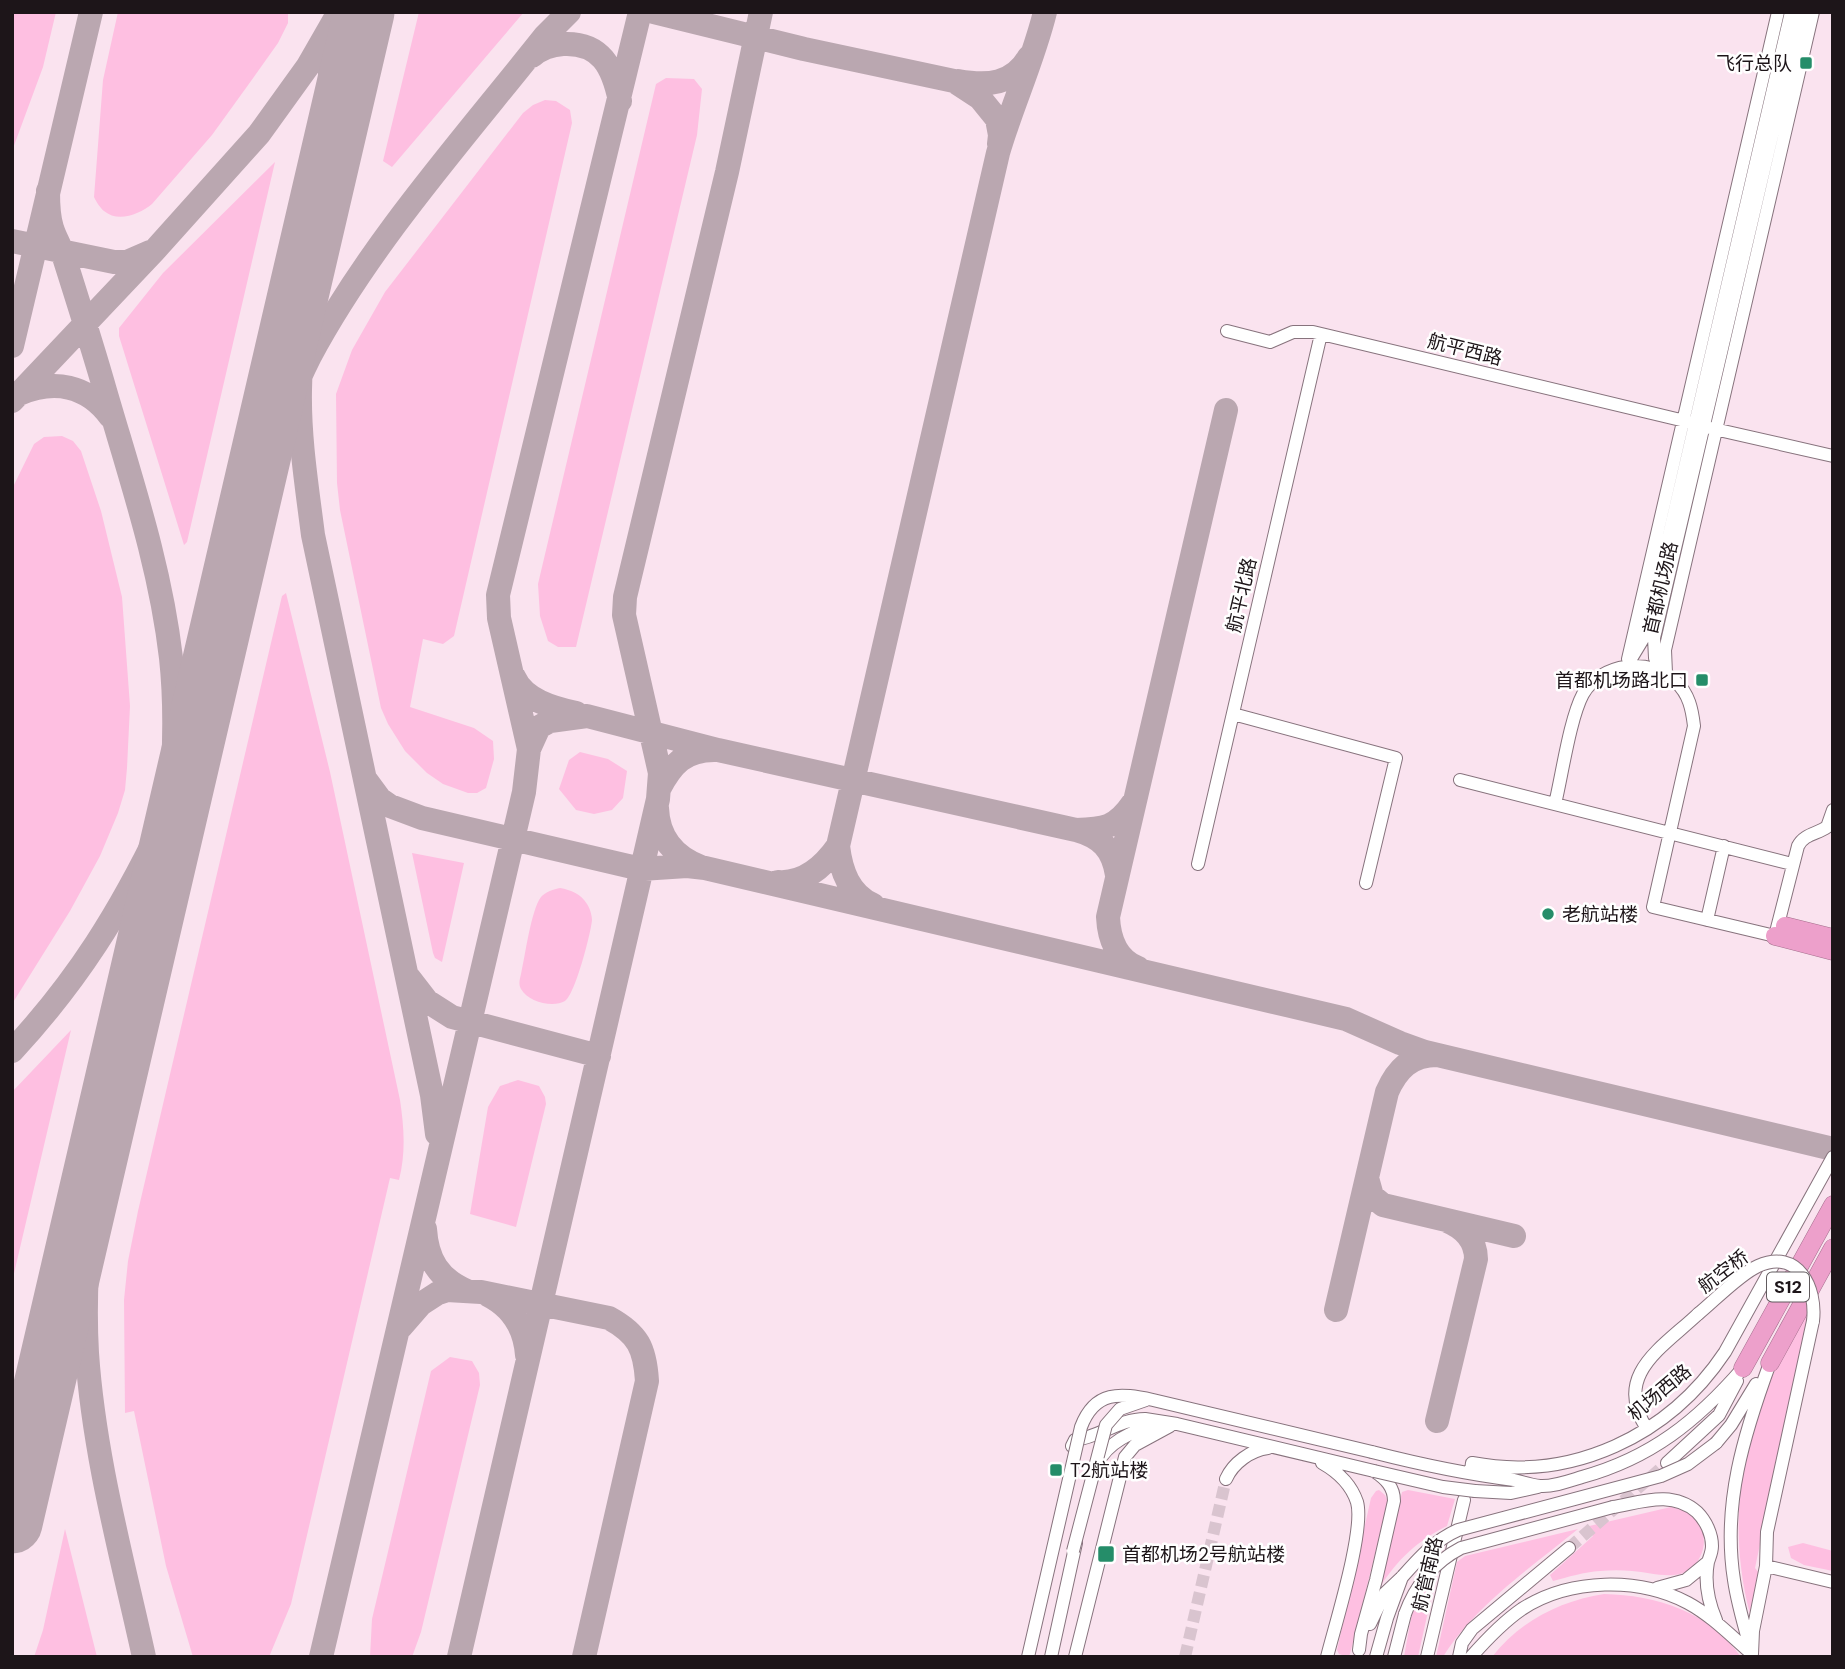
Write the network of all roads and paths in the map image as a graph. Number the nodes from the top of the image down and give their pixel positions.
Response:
1 (1778, 12) edge
2 (1791, 12) edge
3 (1801, 12) edge
4 (1813, 12) edge
5 (1759, 169) junction
6 (1739, 183) junction
7 (1772, 190) junction
8 (1711, 303) junction
9 (1744, 312) junction
10 (1724, 321) junction
11 (1227, 331) dead end
12 (1321, 334) junction
13 (1700, 425) junction
14 (1833, 456) edge
15 (1673, 540) junction
16 (1652, 554) junction
17 (1685, 564) junction
18 (1626, 667) junction
19 (1666, 674) junction
20 (1233, 714) junction
21 (1460, 780) dead end
22 (1555, 804) junction
23 (1833, 810) edge
24 (1670, 832) junction
25 (1724, 846) junction
26 (1792, 863) junction
27 (1198, 864) dead end
28 (1366, 883) dead end
29 (1707, 920) junction
30 (1776, 930) junction
31 (1833, 938) edge
32 (1833, 951) edge
33 (1833, 1157) edge
34 (1833, 1205) edge
35 (1833, 1248) edge
36 (1770, 1363) junction
37 (1743, 1368) junction
38 (1153, 1400) junction
39 (1177, 1424) junction
40 (1647, 1429) junction
41 (1275, 1447) junction
42 (1299, 1453) junction
43 (1667, 1463) tunnel mouth
44 (1472, 1466) dead end
45 (1374, 1471) junction
46 (1226, 1479) tunnel mouth
47 (1545, 1486) junction
48 (1464, 1500) dead end
49 (1569, 1548) tunnel mouth
50 (1709, 1562) junction
51 (1766, 1566) junction
52 (1403, 1576) junction
53 (1833, 1582) edge
54 (1655, 1589) junction
55 (1718, 1624) junction
56 (1329, 1653) edge
57 (1358, 1653) edge
58 (1752, 1655) edge
59 (1026, 1657) edge
60 (1050, 1657) edge
61 (1075, 1657) edge
62 (1376, 1657) edge
63 (1394, 1657) edge
64 (1427, 1657) edge
65 (1459, 1657) edge
66 (1471, 1657) edge

1 - 6 street, 首都机场路
2 - 5 street, 首都机场路
3 - 5 street, 首都机场路
4 - 7 street, 首都机场路
5 - 6 street
5 - 7 street
5 - 10 street, 首都机场路
6 - 8 street, 首都机场路
7 - 9 street, 首都机场路
8 - 10 street
8 - 13 street, 首都机场路
9 - 10 street
9 - 13 street, 首都机场路
10 - 13 street, 首都机场路
11 - 12 street, 航平西路
12 - 13 street, 航平西路
12 - 20 street, 航平北路
13 - 14 street, 航平西路
13 - 15 street, 首都机场路
13 - 16 street, 首都机场路
13 - 17 street, 首都机场路
15 - 16 street
15 - 17 street
15 - 18 street, 首都机场路
15 - 19 street, 首都机场路
16 - 18 street, 首都机场路
17 - 19 street, 首都机场路
18 - 19 street
18 - 22 street
19 - 24 street
20 - 27 street, 航平北路
20 - 28 street
21 - 22 street
22 - 24 street
23 - 26 street
24 - 25 street
24 - 29 street
25 - 26 street
25 - 29 street
26 - 30 street
29 - 30 street
30 - 31 highway
30 - 32 highway
33 - 40 street, 机场西路
34 - 37 highway, S12
35 - 36 highway, S12
36 - 52 street, bridge
36 - 58 street
37 - 43 street
37 - 47 street
38 - 47 street, bridge
38 - 59 street, bridge
38 - 60 street, bridge
39 - 41 street
39 - 59 street
39 - 60 street
39 - 61 street
40 - 44 street, 机场西路
40 - 51 street, 航空桥, bridge
41 - 42 street
41 - 46 street
42 - 45 street
42 - 56 street
45 - 47 street, bridge
45 - 57 street
48 - 64 street, 航管南路
49 - 65 street
50 - 54 street
50 - 55 street
50 - 63 street, bridge
51 - 53 street
51 - 58 street, 航空桥
52 - 57 street
52 - 62 street
54 - 55 street
54 - 66 street
55 - 58 street

